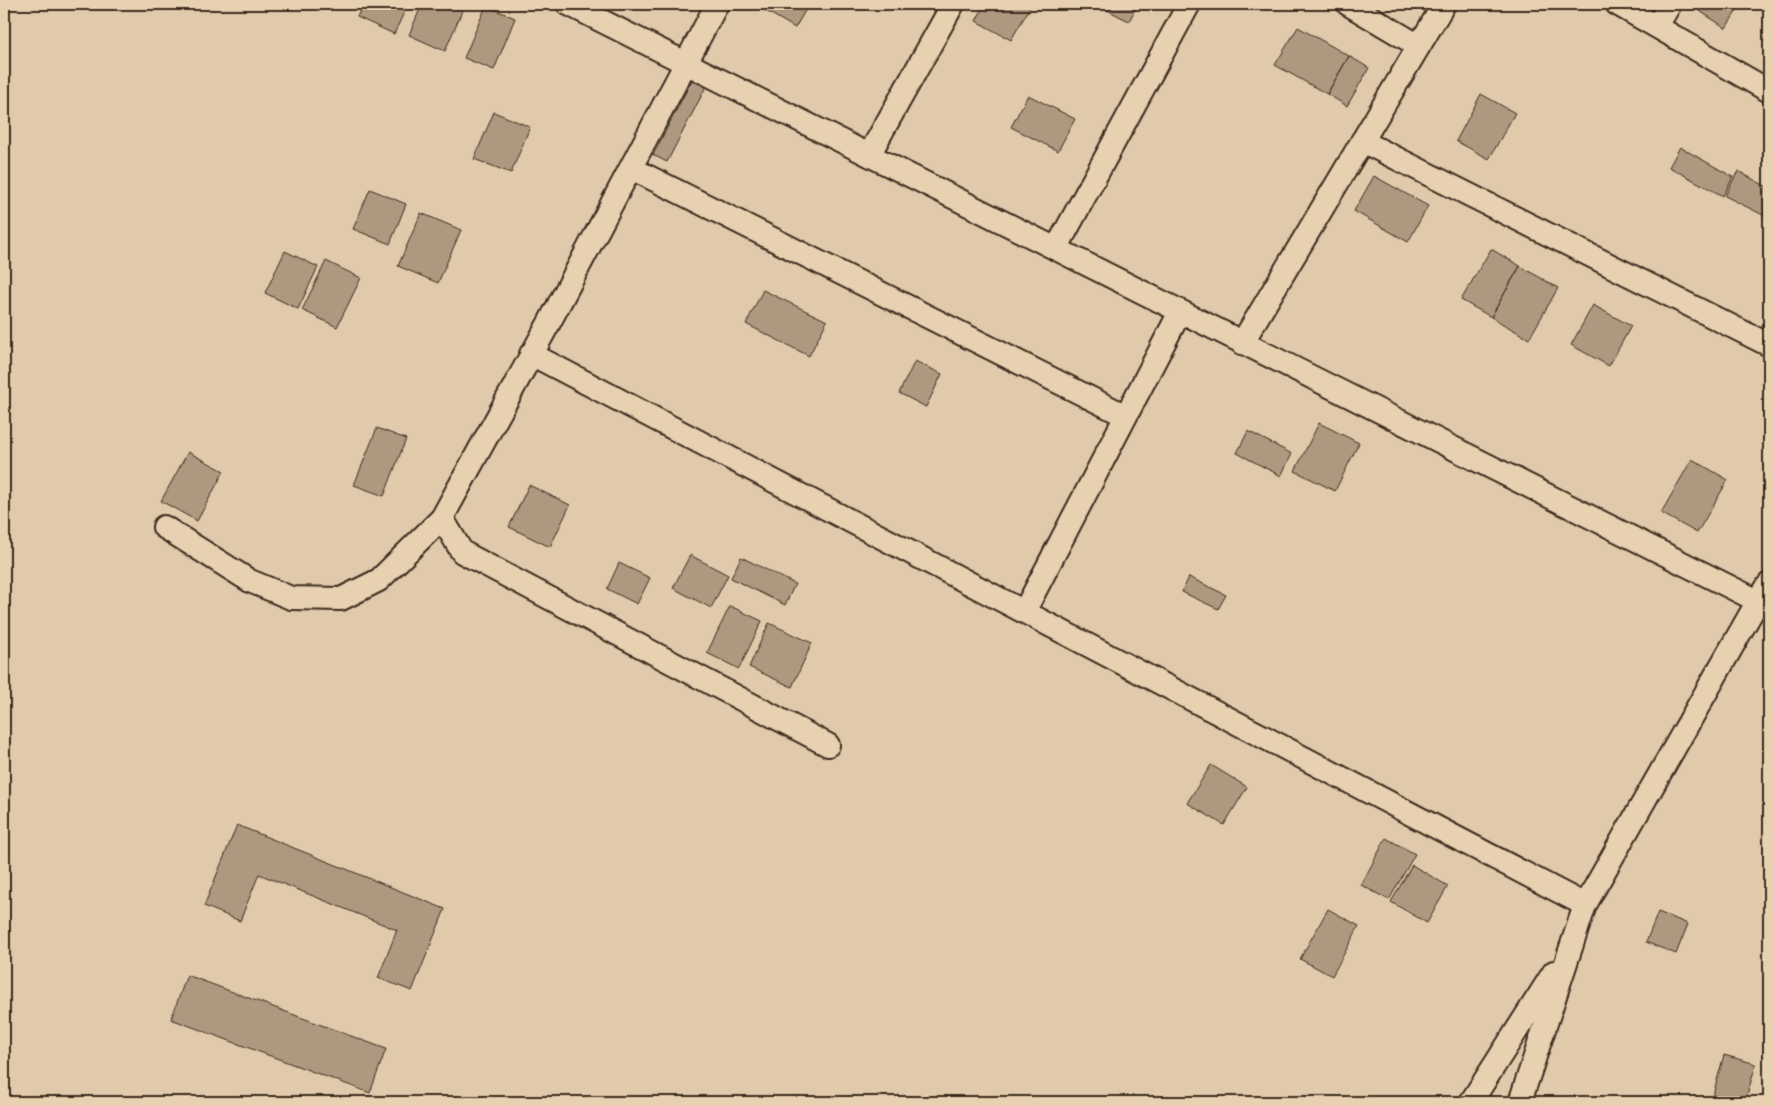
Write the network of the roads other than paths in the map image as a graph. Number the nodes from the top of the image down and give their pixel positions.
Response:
1 (568, 4) edge
2 (717, 4) edge
3 (952, 4) edge
4 (1189, 4) edge
5 (1348, 4) edge
6 (1444, 4) edge
7 (1617, 4) edge
8 (1670, 4) edge
9 (1657, 26) junction
10 (1418, 46) junction
11 (686, 63) junction
12 (1769, 91) edge
13 (1362, 141) junction
14 (869, 155) junction
15 (631, 168) junction
16 (1056, 249) junction
17 (1180, 312) junction
18 (1242, 343) junction
19 (1769, 345) edge
20 (532, 354) junction
21 (1126, 416) junction
22 (442, 518) junction
23 (164, 528) dead end
24 (1763, 593) edge
25 (1024, 612) junction
26 (828, 745) dead end
27 (1585, 906) junction
28 (1572, 943) junction
29 (1472, 1102) edge
30 (1520, 1102) edge

1 - 11 street
2 - 11 street
3 - 14 street
4 - 16 street
5 - 10 street
6 - 10 street
7 - 9 street
8 - 9 street
9 - 12 street
10 - 13 street
11 - 14 street
11 - 15 street
13 - 18 street
13 - 19 street
14 - 16 street
15 - 20 street
15 - 21 street
16 - 17 street
17 - 18 street
17 - 21 street
18 - 24 street
20 - 22 street
20 - 25 street
21 - 25 street
22 - 23 street
22 - 26 street
24 - 27 street
25 - 27 street
27 - 28 street
28 - 29 street
28 - 30 street

